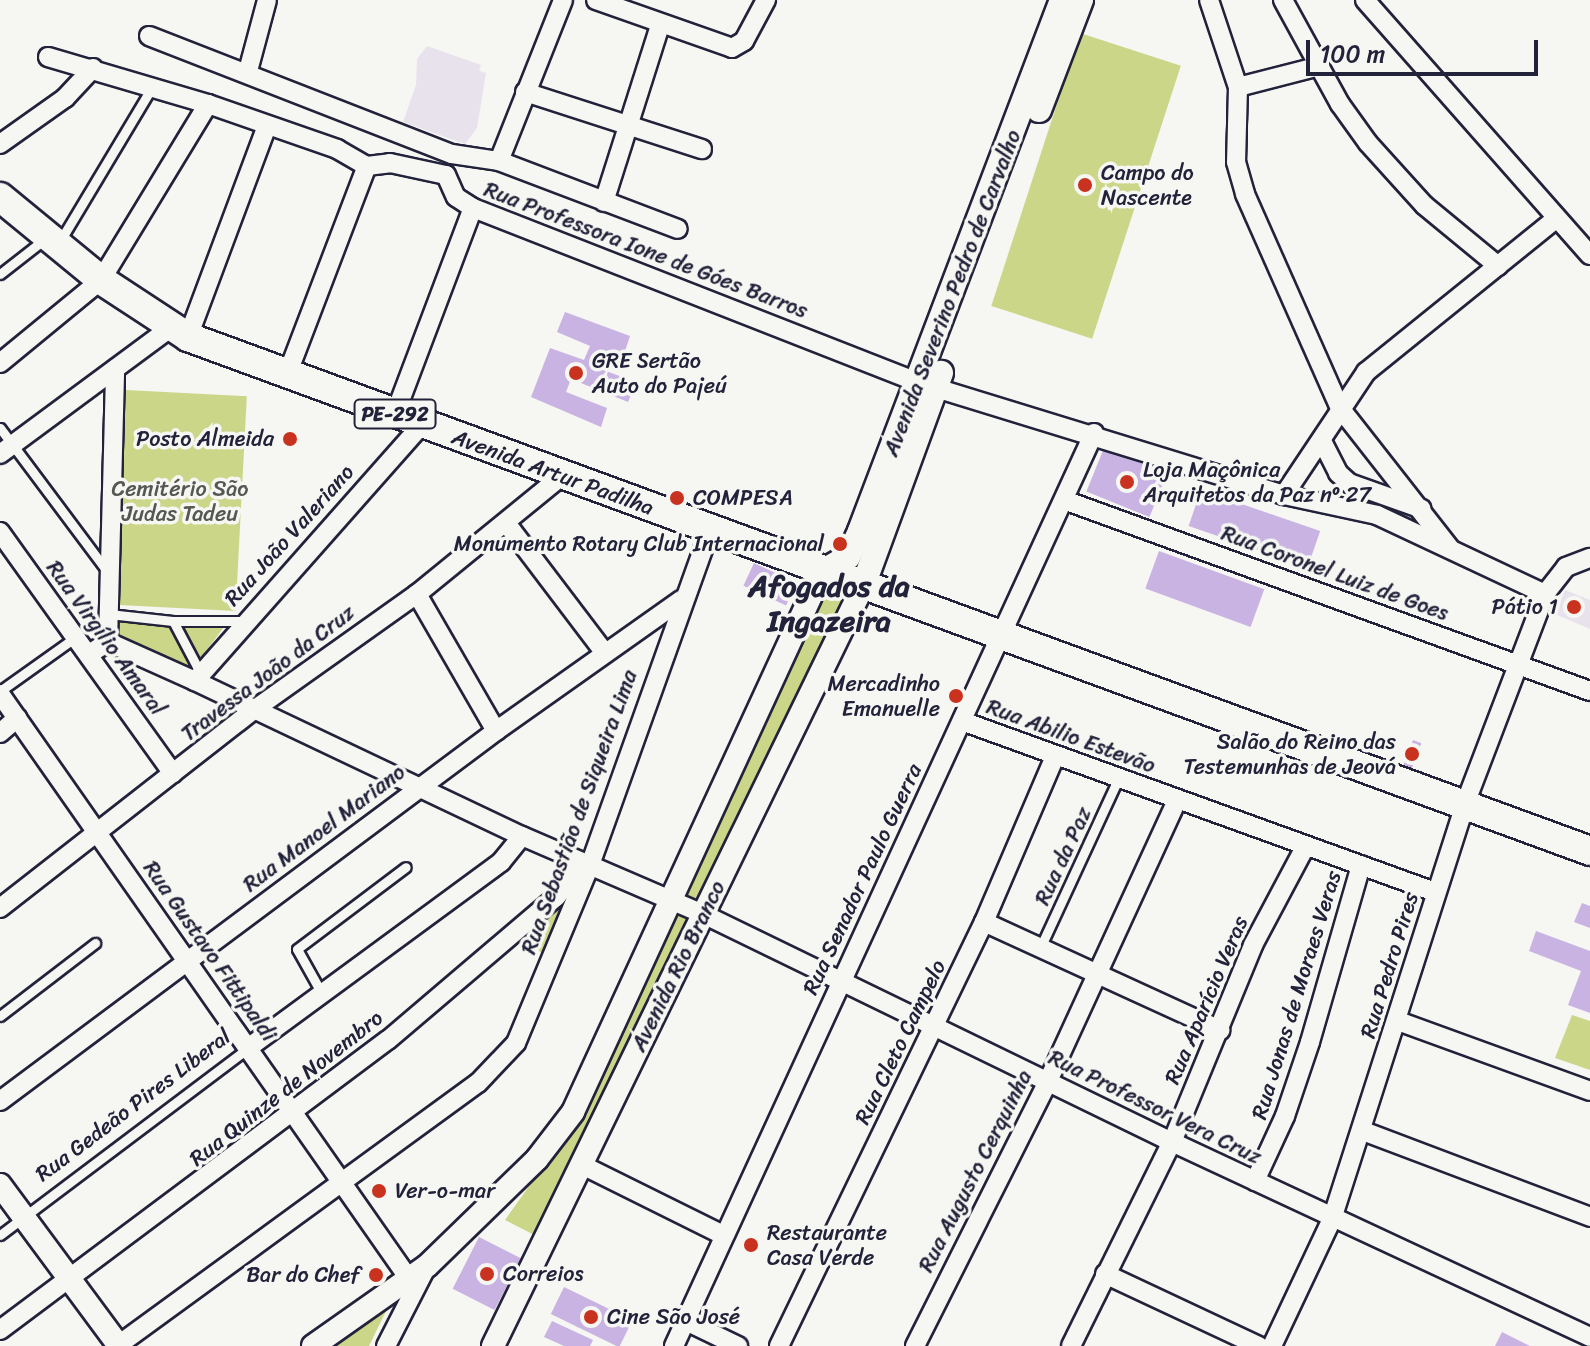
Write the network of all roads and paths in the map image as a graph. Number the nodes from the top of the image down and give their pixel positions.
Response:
1 (267, 0) edge
2 (563, 0) edge
3 (596, 0) edge
4 (766, 0) edge
5 (1062, 0) edge
6 (1081, 0) edge
7 (1209, 0) edge
8 (1283, 0) edge
9 (1365, 0) edge
10 (660, 25) junction
11 (149, 36) dead end
12 (48, 57) dead end
13 (1320, 66) junction
14 (93, 68) junction
15 (248, 71) junction
16 (152, 87) junction
17 (1238, 87) junction
18 (525, 92) junction
19 (208, 104) junction
20 (267, 126) junction
21 (627, 126) junction
22 (0, 144) edge
23 (702, 149) dead end
24 (452, 154) junction
25 (499, 161) junction
26 (367, 166) junction
27 (446, 175) junction
28 (0, 197) edge
29 (604, 202) junction
30 (473, 208) junction
31 (1557, 218) junction
32 (678, 229) dead end
33 (53, 240) junction
34 (1590, 255) edge
35 (1498, 266) junction
36 (0, 274) edge
37 (101, 280) junction
38 (953, 316) junction
39 (179, 332) junction
40 (0, 363) edge
41 (115, 369) junction
42 (287, 375) junction
43 (931, 377) junction
44 (1340, 408) junction
45 (395, 414) junction
46 (422, 424) junction
47 (0, 428) edge
48 (1094, 433) junction
49 (1322, 441) junction
50 (6, 450) edge
51 (563, 475) junction
52 (1284, 495) junction
53 (1064, 500) junction
54 (1422, 509) junction
55 (507, 524) junction
56 (710, 530) junction
57 (0, 532) edge
58 (1454, 552) junction
59 (1590, 558) edge
60 (107, 571) junction
61 (822, 572) junction
62 (863, 586) junction
63 (417, 594) junction
64 (1545, 594) junction
65 (681, 600) junction
66 (108, 614) junction
67 (173, 621) junction
68 (243, 621) junction
69 (77, 636) junction
70 (999, 637) junction
71 (108, 642) junction
72 (605, 653) junction
73 (89, 654) junction
74 (1518, 665) junction
75 (198, 678) junction
76 (1590, 691) edge
77 (0, 692) edge
78 (255, 709) junction
79 (17, 718) junction
80 (962, 721) junction
81 (496, 731) junction
82 (0, 733) edge
83 (1055, 756) junction
84 (173, 774) junction
85 (1118, 779) junction
86 (421, 786) junction
87 (1177, 800) junction
88 (1465, 804) junction
89 (97, 834) junction
90 (522, 836) junction
91 (1305, 847) junction
92 (1590, 851) edge
93 (586, 864) junction
94 (1361, 865) junction
95 (406, 867) dead end
96 (1435, 892) junction
97 (673, 900) junction
98 (0, 908) edge
99 (703, 914) junction
100 (984, 922) junction
101 (95, 943) dead end
102 (1040, 948) junction
103 (186, 961) junction
104 (1098, 974) junction
105 (841, 984) junction
106 (321, 992) junction
107 (0, 1016) edge
108 (1398, 1021) junction
109 (934, 1028) junction
110 (1220, 1030) junction
111 (248, 1048) junction
112 (1048, 1081) junction
113 (1590, 1091) edge
114 (0, 1101) edge
115 (294, 1114) junction
116 (1363, 1131) junction
117 (1172, 1142) junction
118 (580, 1164) junction
119 (1255, 1181) junction
120 (0, 1185) edge
121 (344, 1185) junction
122 (25, 1217) junction
123 (1590, 1217) edge
124 (1332, 1219) junction
125 (0, 1235) edge
126 (723, 1235) junction
127 (427, 1266) junction
128 (1105, 1274) junction
129 (407, 1276) junction
130 (70, 1281) junction
131 (686, 1321) junction
132 (0, 1330) edge
133 (1590, 1337) edge
134 (118, 1346) edge
135 (313, 1346) edge
136 (386, 1346) edge
137 (493, 1346) edge
138 (674, 1346) edge
139 (738, 1346) edge
140 (779, 1346) edge
141 (915, 1346) edge
142 (1071, 1346) edge
143 (1259, 1346) edge
144 (1272, 1346) edge

1 - 15 street
2 - 18 street
3 - 10 street
4 - 10 street
5 - 38 main road, Avenida Severino Pedro de Carvalho
6 - 38 main road, Avenida Severino Pedro de Carvalho
7 - 17 street
8 - 13 street
9 - 31 street
10 - 21 street
11 - 15 street
12 - 14 street
13 - 17 street
13 - 35 street
14 - 16 street
14 - 22 street
15 - 24 street
16 - 19 street
16 - 33 lane
17 - 44 street
18 - 21 street
18 - 25 street
19 - 20 street
19 - 37 street
20 - 26 street
20 - 39 street
21 - 23 street
21 - 29 street
24 - 25 street
24 - 27 street
25 - 29 street
26 - 27 street
26 - 42 street
27 - 30 street, Rua Professora Ione de Góes Barros
28 - 33 main road, Avenida Artur Padilha / PE-292
29 - 32 street
30 - 43 street, Rua Professora Ione de Góes Barros
30 - 45 street
31 - 34 street
31 - 35 street
33 - 36 lane
33 - 37 main road, Avenida Artur Padilha / PE-292
35 - 44 street
37 - 39 main road, Avenida Artur Padilha / PE-292
37 - 40 street
38 - 43 main road, Avenida Severino Pedro de Carvalho
39 - 41 street
39 - 42 main road, Avenida Artur Padilha / PE-292
41 - 50 street
41 - 60 street
42 - 45 main road, Avenida Artur Padilha / PE-292
43 - 48 street, Rua Professora Ione de Góes Barros
43 - 61 main road, Avenida Severino Pedro de Carvalho
43 - 62 main road, Avenida Severino Pedro de Carvalho
44 - 49 street
44 - 54 street
45 - 46 main road, Avenida Artur Padilha / PE-292
46 - 51 main road, Avenida Artur Padilha / PE-292
46 - 68 street, Rua João Valeriano
47 - 50 lane
48 - 52 street, Rua Professora Ione de Góes Barros
48 - 53 street, Rua Senador Paulo Guerra
49 - 52 street
49 - 54 street
50 - 60 lane
51 - 55 street, Travessa João da Cruz
51 - 56 main road, Avenida Artur Padilha / PE-292
52 - 58 street, Rua Professora Ione de Góes Barros
53 - 70 street, Rua Senador Paulo Guerra
53 - 74 street, Rua Coronel Luiz de Goes
54 - 58 street
55 - 63 street, Travessa João da Cruz
55 - 72 street
56 - 61 main road, Avenida Artur Padilha / PE-292
56 - 65 street, Rua Sebastião de Siqueira Lima
57 - 69 street, Rua Virgílio Amaral
58 - 64 street, Rua Professora Ione de Góes Barros
59 - 64 street
60 - 66 street
61 - 62 main road, Avenida Artur Padilha / PE-292
61 - 97 street, Avenida Rio Branco
62 - 70 main road, Avenida Artur Padilha / PE-292
62 - 99 street, Avenida Rio Branco
63 - 78 street, Travessa João da Cruz
63 - 81 street
64 - 74 street, Rua Pedro Pires
65 - 72 street, Rua Manoel Mariano
65 - 93 street, Rua Sebastião de Siqueira Lima
66 - 67 lane
66 - 71 street
67 - 68 lane
67 - 75 lane
68 - 75 street, Rua João Valeriano
69 - 73 street, Rua Virgílio Amaral
69 - 77 lane
70 - 80 street, Rua Senador Paulo Guerra
70 - 88 main road, Avenida Artur Padilha / PE-292
71 - 73 street
71 - 75 street, Rua Professor Vera Cruz
72 - 81 street, Rua Manoel Mariano
73 - 84 street, Rua Virgílio Amaral
74 - 76 street, Rua Coronel Luiz de Goes
74 - 88 street, Rua Pedro Pires
75 - 78 street, Rua Professor Vera Cruz
77 - 79 street, Rua Gustavo Fittipaldi
78 - 84 street, Travessa João da Cruz
78 - 86 street, Rua Professor Vera Cruz
79 - 82 street
79 - 89 street, Rua Gustavo Fittipaldi
80 - 83 street, Rua Abilio Estevão
80 - 105 street, Rua Senador Paulo Guerra
81 - 86 street, Rua Manoel Mariano
83 - 85 street, Rua Abilio Estevão
83 - 100 street, Rua Cleto Campelo
84 - 89 street, Travessa João da Cruz
85 - 87 street, Rua Abilio Estevão
85 - 102 lane, Rua da Paz
86 - 90 street, Rua Professor Vera Cruz
86 - 103 street, Rua Manoel Mariano
87 - 91 street, Rua Abilio Estevão
87 - 104 street, Rua Augusto Cerquinha
88 - 92 main road, Avenida Artur Padilha / PE-292
88 - 96 street, Rua Pedro Pires
89 - 98 street, Travessa João da Cruz
89 - 103 street, Rua Gustavo Fittipaldi
90 - 93 street, Rua Professor Vera Cruz
90 - 106 street, Rua Gedeão Pires Liberal
91 - 94 street, Rua Abilio Estevão
91 - 110 street, Rua Aparício Veras
93 - 97 street, Rua Professor Vera Cruz
93 - 115 street, Rua Quinze de Novembro
93 - 121 street, Rua Sebastião de Siqueira Lima
94 - 96 street, Rua Abilio Estevão
94 - 119 street, Rua Jonas de Moraes Veras
95 - 106 lane
96 - 108 street, Rua Pedro Pires
97 - 99 street, Rua Professor Vera Cruz
97 - 127 street, Avenida Rio Branco
99 - 105 street, Rua Professor Vera Cruz
99 - 118 street, Avenida Rio Branco
100 - 102 street
100 - 109 street, Rua Cleto Campelo
101 - 107 lane
102 - 104 street
103 - 111 street, Rua Gustavo Fittipaldi
103 - 114 street, Rua Manoel Mariano
104 - 110 street
104 - 112 street, Rua Augusto Cerquinha
105 - 109 street, Rua Professor Vera Cruz
105 - 126 street, Rua Senador Paulo Guerra
106 - 111 street, Rua Gedeão Pires Liberal
108 - 113 street
108 - 116 street, Rua Pedro Pires
109 - 112 street, Rua Professor Vera Cruz
109 - 140 street, Rua Cleto Campelo
110 - 117 street, Rua Aparício Veras
111 - 115 street, Rua Gustavo Fittipaldi
111 - 122 lane, Rua Gedeão Pires Liberal
112 - 117 street, Rua Professor Vera Cruz
112 - 141 street, Rua Augusto Cerquinha
115 - 121 street, Rua Gustavo Fittipaldi
115 - 130 street, Rua Quinze de Novembro
116 - 123 street
116 - 124 street, Rua Pedro Pires
117 - 119 street, Rua Professor Vera Cruz
117 - 128 street, Rua Aparício Veras
118 - 126 street
118 - 137 street, Avenida Rio Branco
119 - 124 street, Rua Professor Vera Cruz
120 - 122 street
121 - 129 street, Rua Gustavo Fittipaldi
121 - 134 street, Rua Sebastião de Siqueira Lima
122 - 125 lane, Rua Gedeão Pires Liberal
122 - 130 street
124 - 133 street, Rua Professor Vera Cruz
124 - 144 street, Rua Pedro Pires
126 - 131 street, Rua Senador Paulo Guerra
127 - 129 street, Avenida Rio Branco
127 - 136 street
128 - 142 street, Rua Aparício Veras
128 - 143 street
129 - 135 street, Avenida Rio Branco
130 - 132 street, Rua Quinze de Novembro
130 - 134 street
131 - 138 street, Rua Senador Paulo Guerra
131 - 139 street

